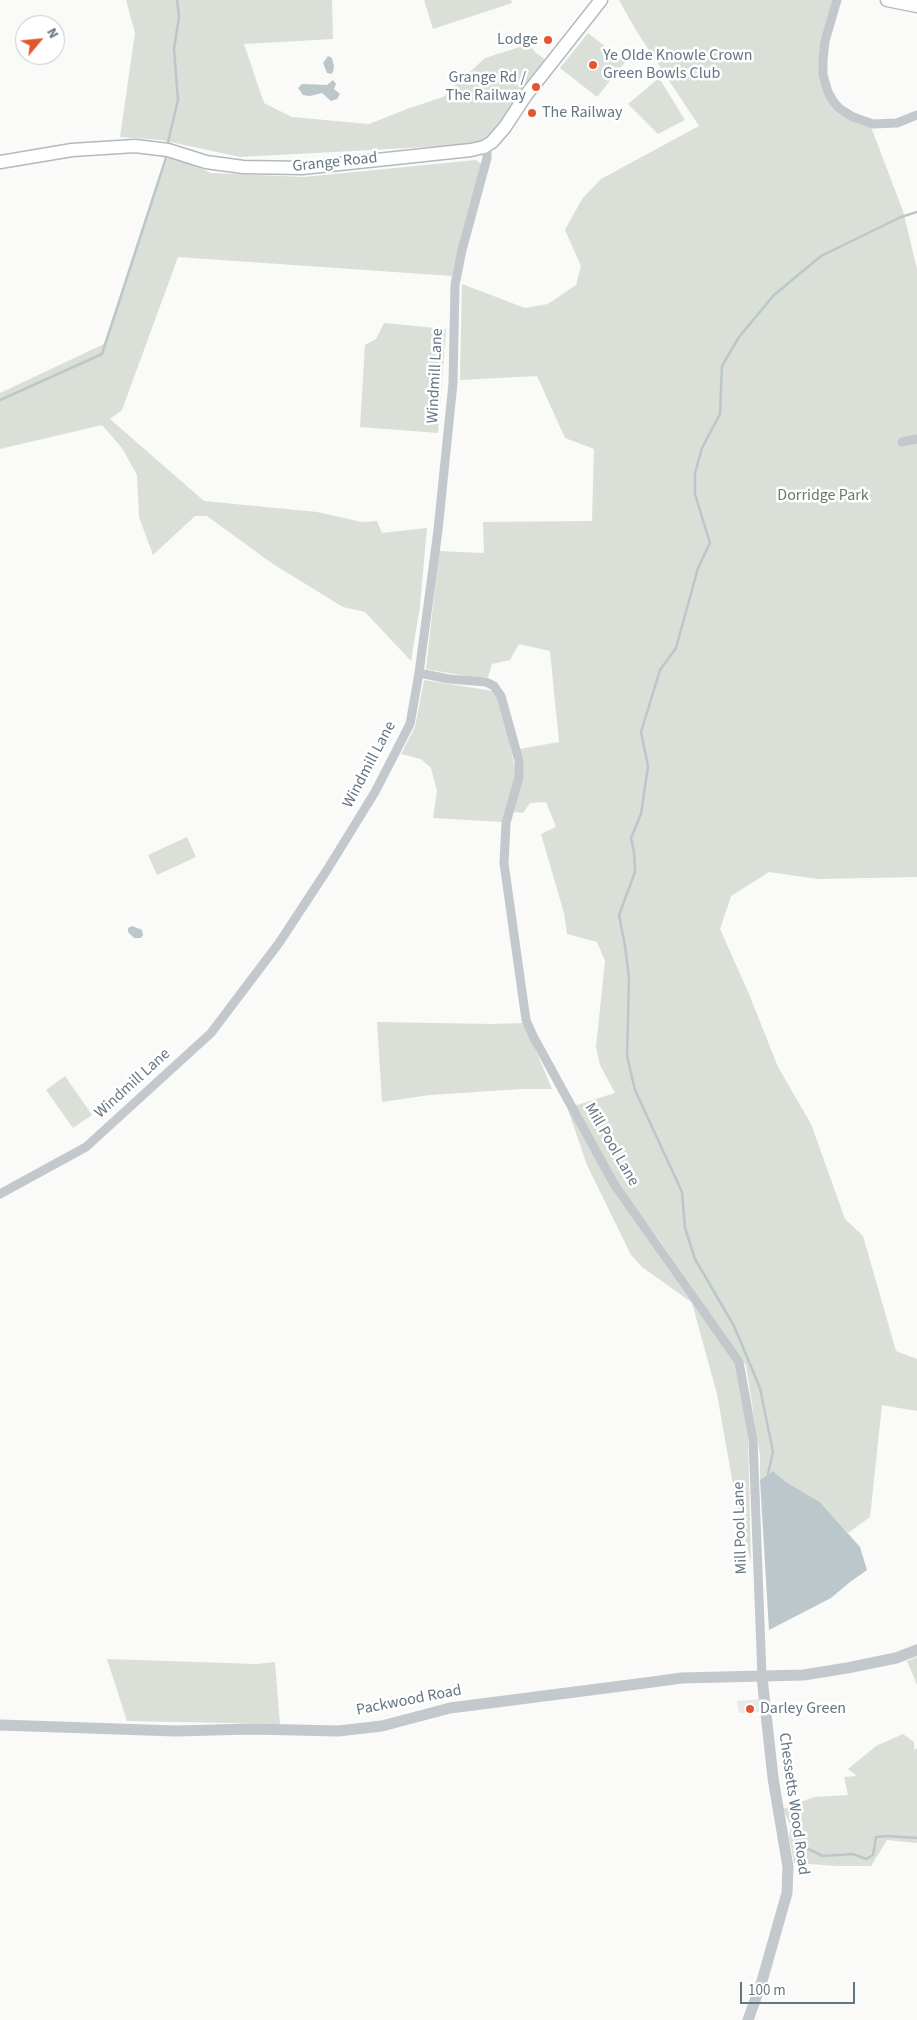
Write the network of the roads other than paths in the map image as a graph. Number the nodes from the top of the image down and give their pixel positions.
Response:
1 (601, 0) edge
2 (837, 0) edge
3 (887, 0) edge
4 (917, 6) edge
5 (917, 115) edge
6 (487, 146) junction
7 (0, 162) edge
8 (917, 439) edge
9 (902, 442) dead end
10 (419, 673) junction
11 (0, 1194) edge
12 (917, 1650) edge
13 (762, 1677) junction
14 (0, 1725) edge
15 (748, 2020) edge

1 - 6 main road
2 - 5 street
3 - 4 main road
6 - 7 main road, Grange Road
6 - 10 street, Windmill Lane
8 - 9 street
10 - 11 street, Windmill Lane
10 - 13 street, Mill Pool Lane
12 - 13 street, Packwood Road
13 - 14 street, Packwood Road
13 - 15 street, Chessetts Wood Road

